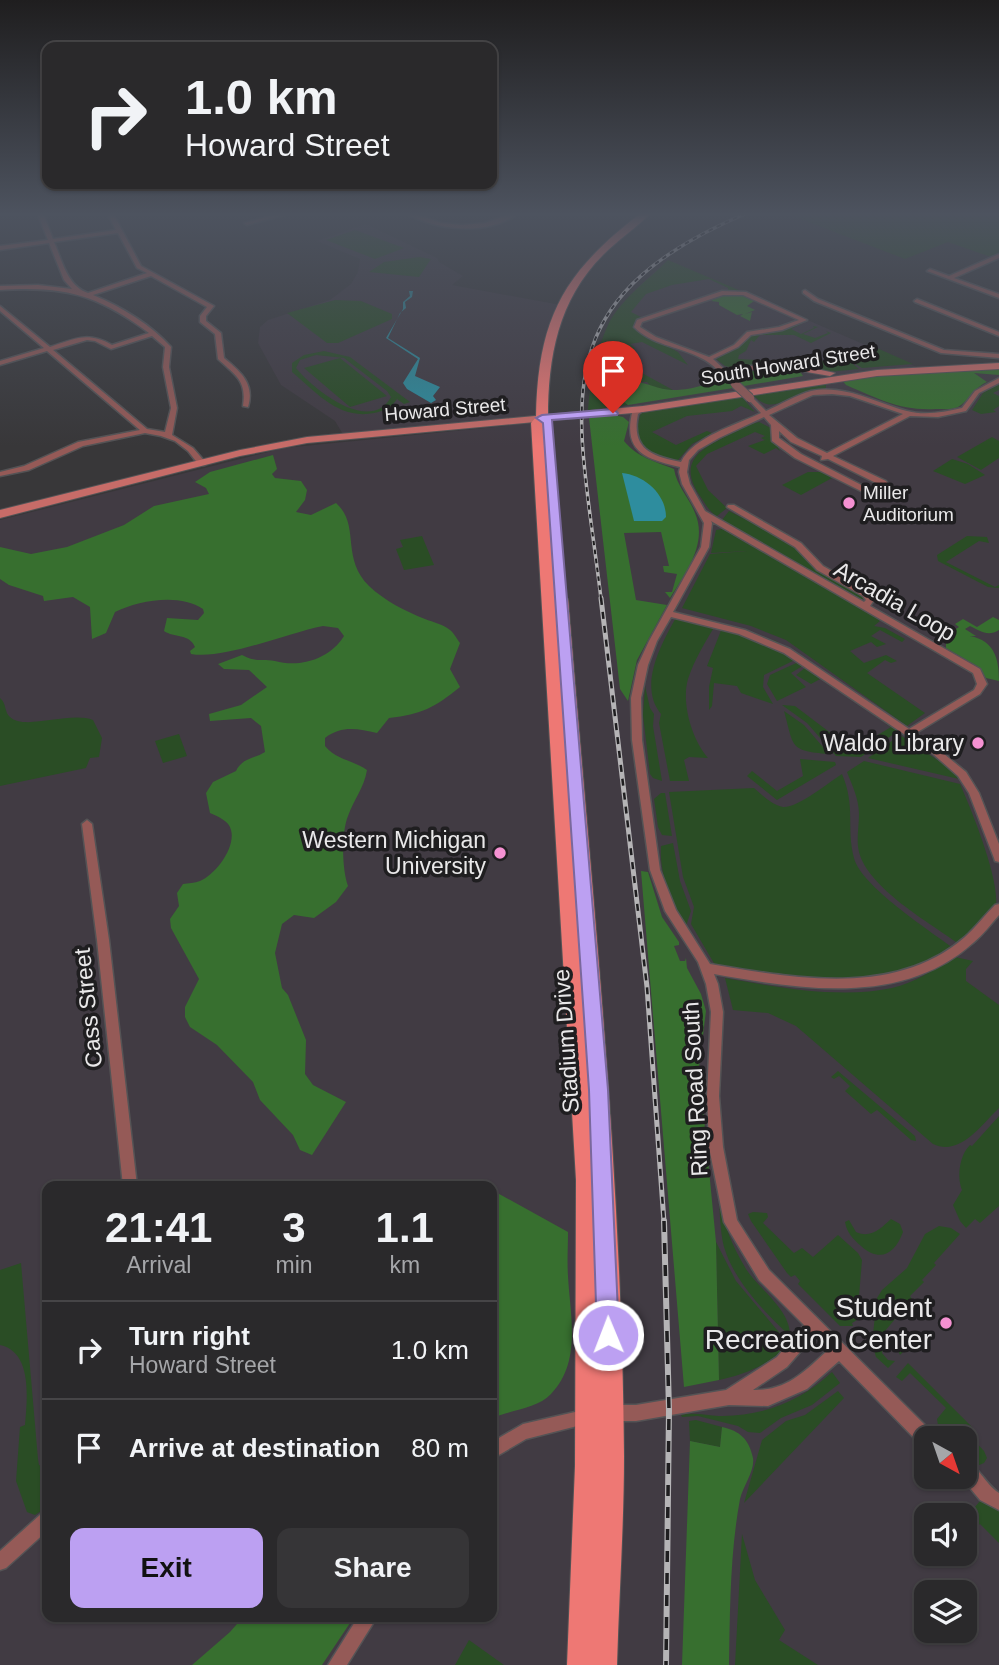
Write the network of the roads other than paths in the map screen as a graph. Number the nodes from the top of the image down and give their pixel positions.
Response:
1 (69, 291) edge
2 (99, 291) edge
3 (182, 291) edge
4 (570, 291) edge
5 (78, 292) joint
6 (805, 292) dead end
7 (86, 295) junction
8 (917, 301) dead end
9 (0, 308) edge
10 (155, 333) junction
11 (999, 334) edge
12 (47, 349) junction
13 (999, 356) edge
14 (709, 359) junction
15 (0, 362) edge
16 (999, 364) edge
17 (798, 368) junction
18 (940, 368) joint
19 (722, 371) junction
20 (843, 372) junction
21 (806, 378) junction
22 (825, 379) junction
23 (999, 380) edge
24 (832, 392) junction
25 (246, 406) dead end
26 (643, 409) junction
27 (613, 413) junction
28 (584, 414) junction
29 (766, 414) junction
30 (909, 414) junction
31 (542, 418) junction
32 (632, 422) junction
33 (775, 425) junction
34 (145, 431) junction
35 (168, 435) junction
36 (828, 456) junction
37 (202, 463) junction
38 (812, 464) junction
39 (683, 465) junction
40 (0, 474) edge
41 (731, 507) dead end
42 (703, 513) junction
43 (0, 514) edge
44 (866, 607) junction
45 (669, 614) junction
46 (909, 733) junction
47 (87, 824) dead end
48 (999, 858) edge
49 (999, 908) edge
50 (706, 968) junction
51 (129, 1181) edge
52 (814, 1325) junction
53 (839, 1350) junction
54 (729, 1397) junction
55 (599, 1415) junction
56 (914, 1426) edge
57 (497, 1448) edge
58 (977, 1483) edge
59 (999, 1502) edge
60 (42, 1524) edge
61 (0, 1562) edge
62 (365, 1622) edge
63 (337, 1665) edge
64 (582, 1665) edge
65 (602, 1665) edge

1 - 5 street
2 - 7 street
3 - 25 street
4 - 31 main road, Stadium Drive
5 - 7 street
6 - 13 street
7 - 10 street
8 - 11 street
9 - 12 street
10 - 12 street
10 - 35 street
12 - 15 street
12 - 34 street
14 - 14 street
14 - 19 street
16 - 18 street, South Howard Street
16 - 20 street, South Howard Street
17 - 19 street
17 - 20 street
17 - 21 street
18 - 22 street, Howard Street
19 - 29 street, bridge
20 - 21 street, South Howard Street
21 - 28 street, South Howard Street
22 - 24 street
22 - 26 street, Howard Street
23 - 30 street
24 - 29 street
24 - 30 street
26 - 27 street, Howard Street
26 - 32 street
27 - 28 street, Howard Street
27 - 32 street
28 - 31 street, Howard Street
29 - 33 street
29 - 39 street
30 - 36 street
31 - 37 street, Howard Street
31 - 55 main road, Stadium Drive
32 - 39 street
33 - 36 street
33 - 38 street
34 - 35 street
34 - 40 street
35 - 37 street
36 - 38 street
36 - 38 street
37 - 43 street, Howard Street
39 - 42 street, Ring Road South
41 - 44 street
42 - 44 street, Arcadia Loop
42 - 45 street, Ring Road South
44 - 46 street, Arcadia Loop
45 - 46 street
45 - 50 street, Ring Road South
46 - 48 street
47 - 51 street, Cass Street
49 - 50 street
50 - 52 street, Ring Road South
52 - 53 street, Ring Road South
52 - 54 street
53 - 54 street
53 - 56 street, Ring Road South
54 - 55 street
55 - 57 street
55 - 64 main road, Stadium Drive
55 - 65 main road, Stadium Drive
58 - 59 street
60 - 61 street
62 - 63 street

